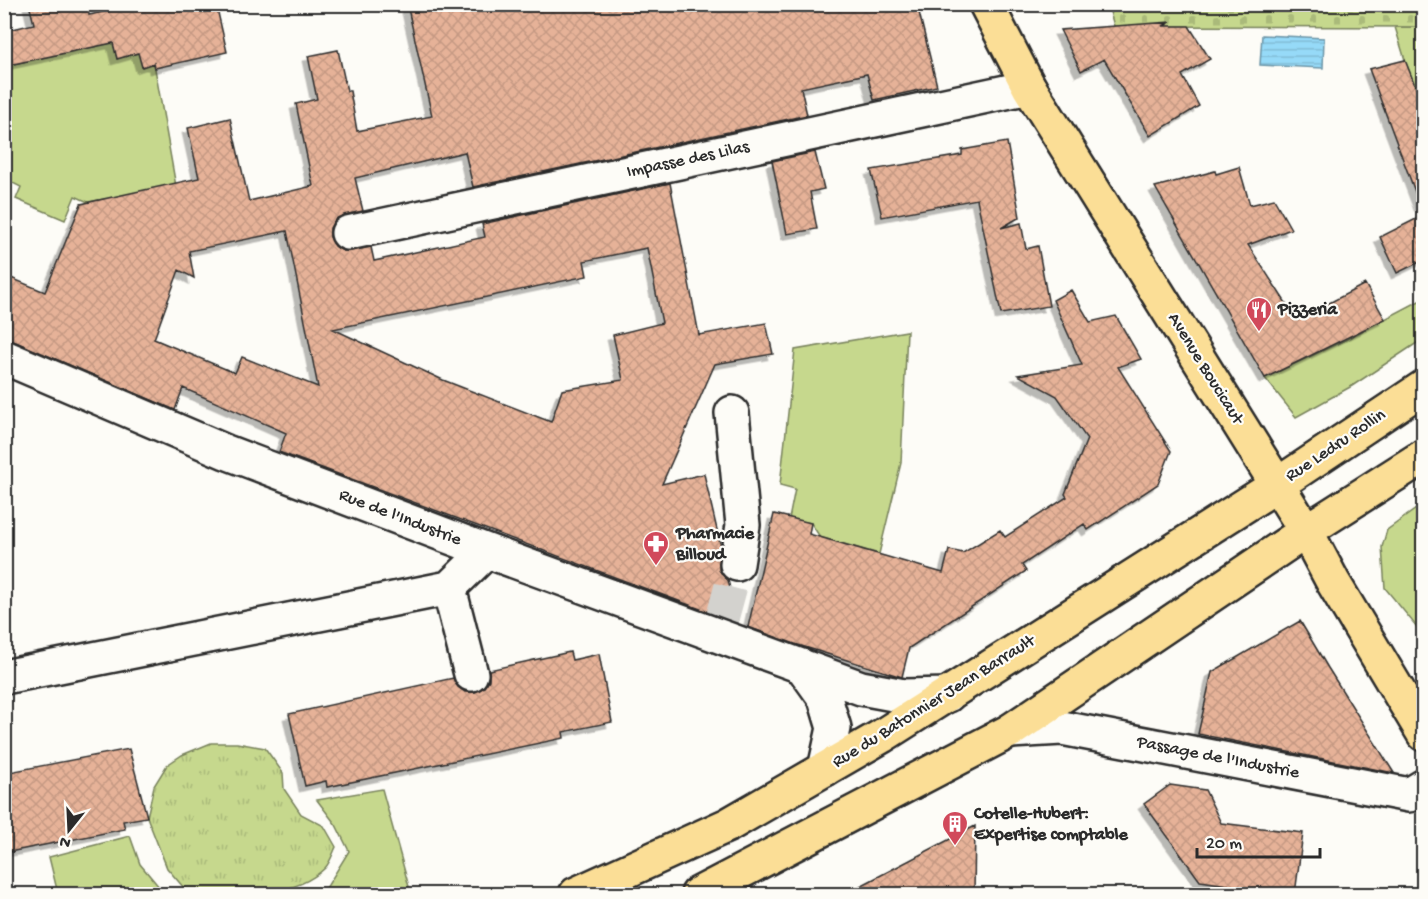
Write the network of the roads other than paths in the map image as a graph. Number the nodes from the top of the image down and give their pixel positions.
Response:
1 (986, 4) edge
2 (1029, 87) junction
3 (348, 233) dead end
4 (4, 357) edge
5 (1424, 387) edge
6 (732, 413) dead end
7 (1424, 456) edge
8 (1277, 485) junction
9 (1306, 531) junction
10 (487, 551) junction
11 (737, 564) tunnel mouth
12 (449, 588) junction
13 (802, 666) junction
14 (471, 674) dead end
15 (4, 677) edge
16 (948, 695) junction
17 (1010, 731) junction
18 (1424, 734) edge
19 (825, 769) junction
20 (1424, 786) edge
21 (707, 892) edge
22 (576, 894) edge

1 - 2 main road, Avenue Boucicaut
2 - 3 street, Impasse des Lilas
2 - 8 main road, Avenue Boucicaut
4 - 10 street, Rue de l'Industrie
5 - 8 main road, Rue Ledru Rollin
6 - 11 street
7 - 9 main road
8 - 9 main road, Avenue Boucicaut
8 - 16 main road, Rue du Batonnier Jean Barrault
9 - 17 main road
9 - 18 main road, Avenue Boucicaut
10 - 12 street
10 - 13 street, Rue de l'Industrie
12 - 14 street
12 - 15 street
13 - 16 street, Rue de l'Industrie
13 - 19 street
16 - 19 main road, Rue du Batonnier Jean Barrault
17 - 20 street, Passage de l'Industrie
17 - 21 main road
19 - 22 main road, Rue du Batonnier Jean Barrault

